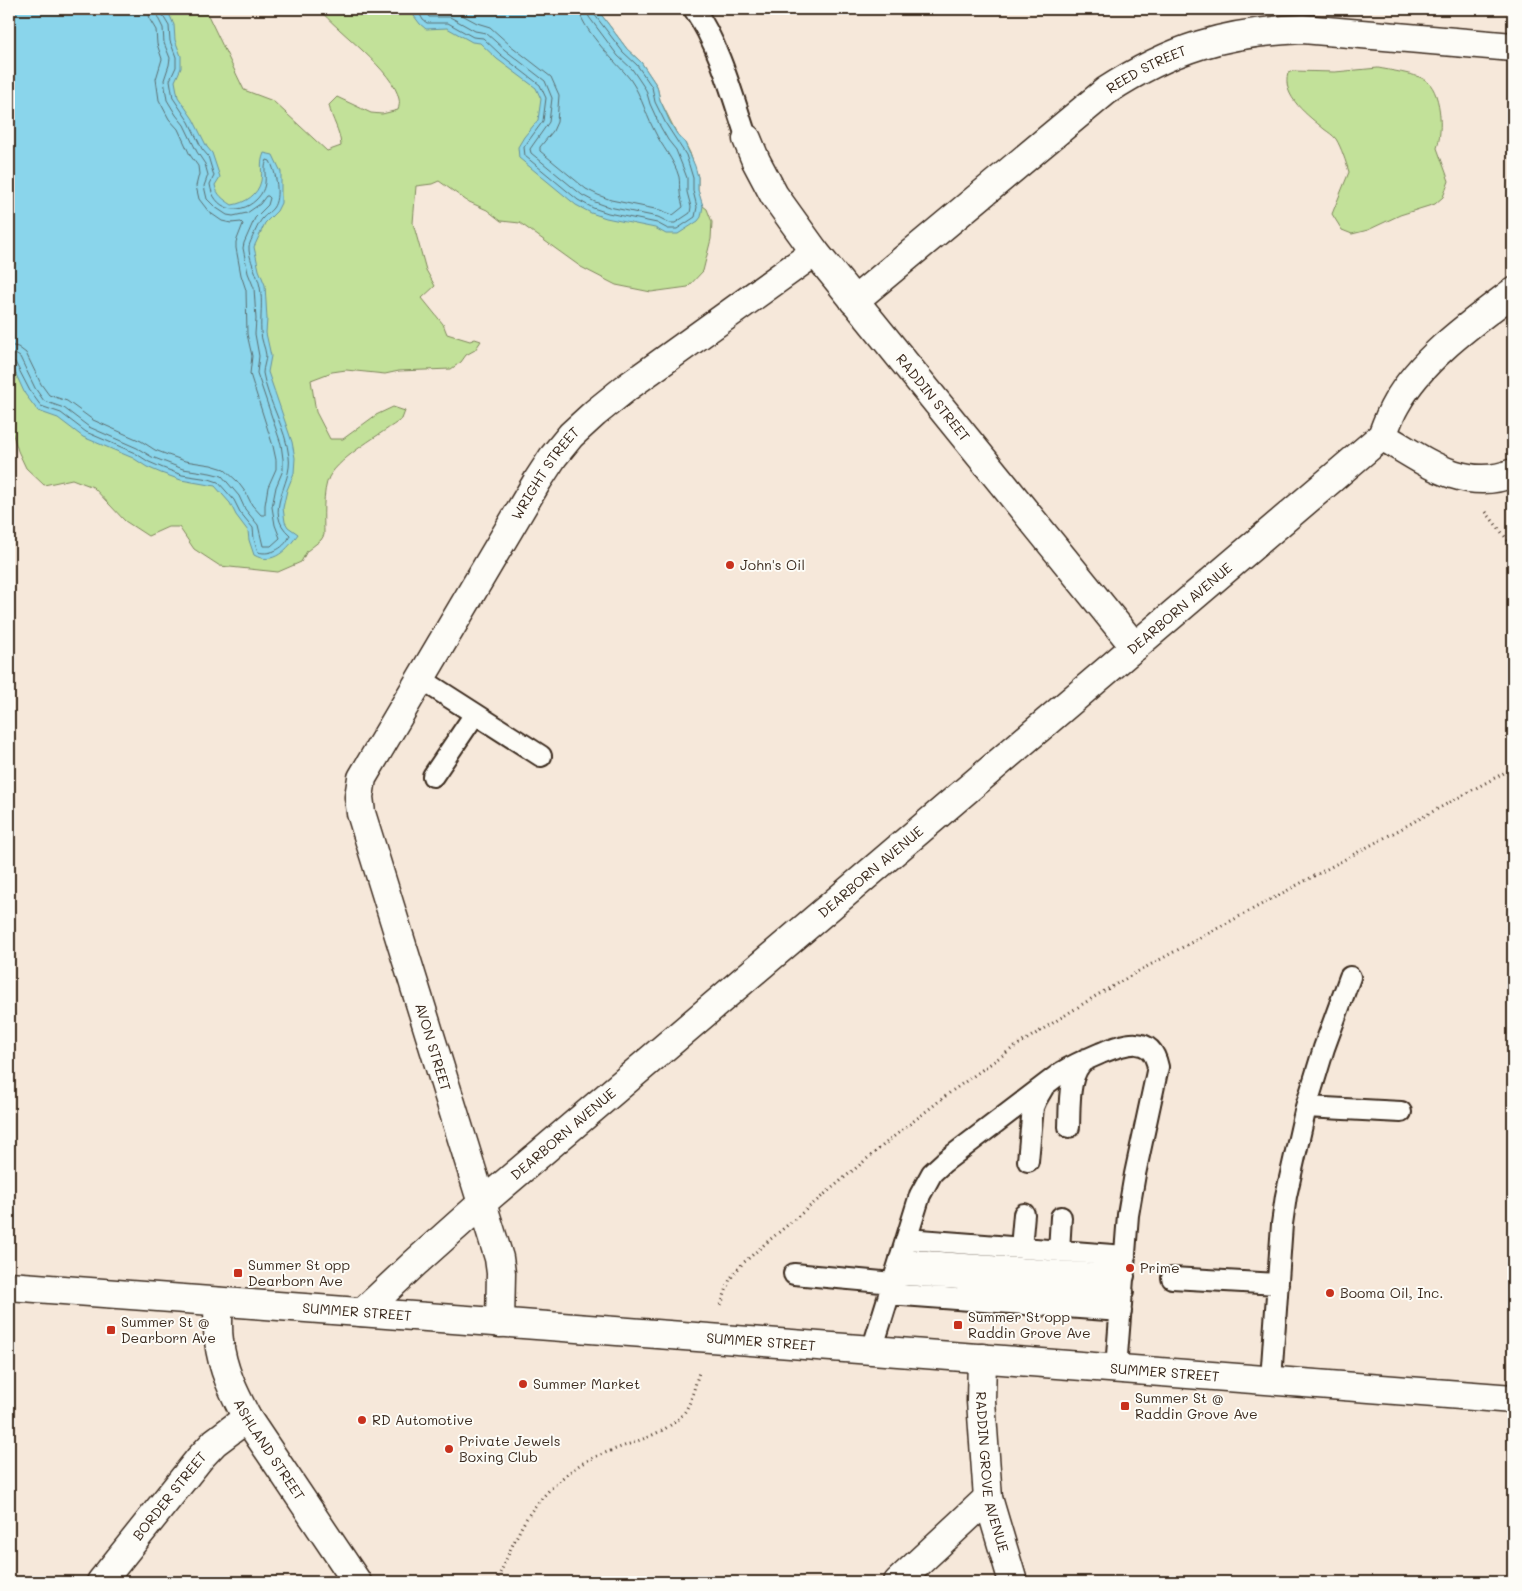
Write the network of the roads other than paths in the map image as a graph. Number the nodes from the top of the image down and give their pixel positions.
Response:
1 (694, 9) edge
2 (1513, 47) edge
3 (747, 139) joint
4 (815, 252) junction
5 (1513, 292) edge
6 (854, 301) junction
7 (1382, 436) junction
8 (1513, 473) edge
9 (1135, 647) junction
10 (420, 679) junction
11 (475, 714) junction
12 (541, 756) dead end
13 (365, 772) joint
14 (433, 776) dead end
15 (1350, 977) dead end
16 (1088, 1059) junction
17 (1054, 1077) junction
18 (1306, 1107) junction
19 (1401, 1112) dead end
20 (1069, 1127) dead end
21 (1028, 1161) dead end
22 (482, 1204) junction
23 (1024, 1214) dead end
24 (1061, 1217) dead end
25 (907, 1239) junction
26 (1021, 1248) junction
27 (1059, 1251) junction
28 (1125, 1256) junction
29 (794, 1274) dead end
30 (894, 1278) junction
31 (1172, 1278) dead end
32 (1123, 1284) junction
33 (1278, 1284) junction
34 (9, 1286) edge
35 (219, 1302) junction
36 (1121, 1311) junction
37 (363, 1312) junction
38 (500, 1323) junction
39 (872, 1350) junction
40 (982, 1358) junction
41 (1116, 1368) junction
42 (1271, 1380) junction
43 (1513, 1399) edge
44 (246, 1418) junction
45 (988, 1498) junction
46 (101, 1582) edge
47 (357, 1582) edge
48 (898, 1582) edge
49 (1014, 1582) edge

1 - 3 lane
2 - 6 street, REED STREET
3 - 4 street, RADDIN STREET
4 - 6 street, RADDIN STREET
4 - 10 street, WRIGHT STREET
5 - 7 street, DEARBORN AVENUE
6 - 9 street, RADDIN STREET
7 - 8 street
7 - 9 street, DEARBORN AVENUE
9 - 22 street, DEARBORN AVENUE
10 - 11 lane
10 - 13 street, WRIGHT STREET
11 - 12 lane
11 - 14 lane
13 - 22 street, AVON STREET
15 - 18 lane
16 - 17 lane
16 - 20 lane
16 - 28 lane
17 - 21 lane
17 - 25 lane
18 - 19 lane
18 - 33 lane
22 - 37 street, DEARBORN AVENUE
22 - 38 street, AVON STREET
23 - 26 lane
24 - 27 lane
25 - 26 lane
25 - 30 lane
26 - 27 lane
27 - 28 lane
28 - 32 lane
29 - 30 lane
30 - 32 lane
30 - 36 lane
30 - 39 lane
31 - 33 lane
32 - 36 lane
33 - 42 lane
34 - 35 street, SUMMER STREET
35 - 37 street, SUMMER STREET
35 - 44 street, ASHLAND STREET
36 - 41 lane
37 - 38 street, SUMMER STREET
38 - 39 street, SUMMER STREET
39 - 40 street, SUMMER STREET
40 - 41 street, SUMMER STREET
40 - 45 street, RADDIN GROVE AVENUE
41 - 42 street, SUMMER STREET
42 - 43 street, SUMMER STREET
44 - 46 street, BORDER STREET
44 - 47 street, ASHLAND STREET
45 - 48 street
45 - 49 street, RADDIN GROVE AVENUE

